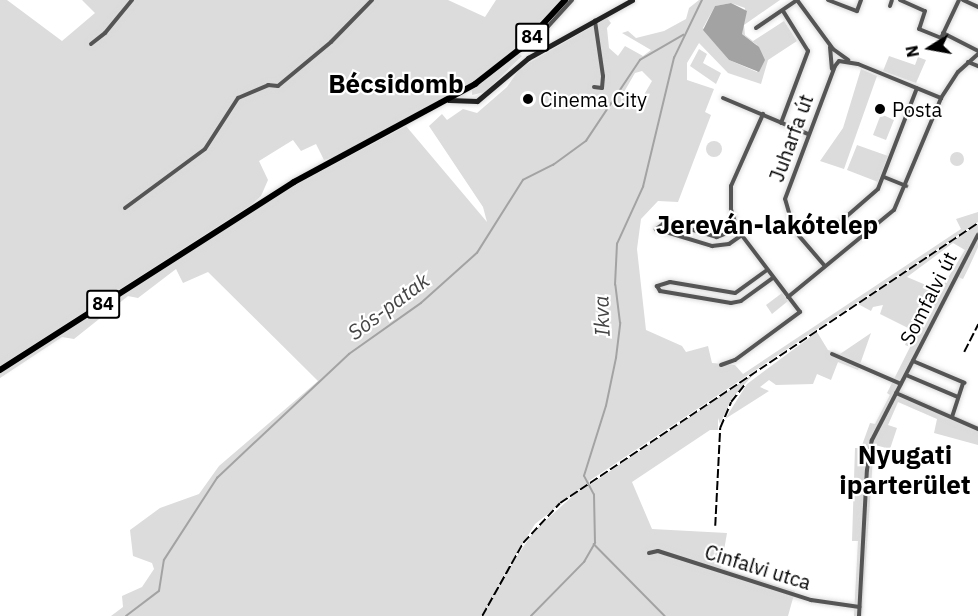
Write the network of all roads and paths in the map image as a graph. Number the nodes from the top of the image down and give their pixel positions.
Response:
1 (132, 0) edge
2 (372, 0) edge
3 (566, 0) edge
4 (572, 0) edge
5 (632, 0) edge
6 (797, 0) edge
7 (828, 0) edge
8 (861, 0) edge
9 (892, 0) edge
10 (900, 0) edge
11 (916, 0) edge
12 (961, 0) edge
13 (913, 5) junction
14 (890, 6) dead end
15 (978, 7) edge
16 (783, 11) junction
17 (595, 21) junction
18 (756, 28) dead end
19 (581, 29) junction
20 (544, 31) dead end
21 (597, 32) junction
22 (943, 33) junction
23 (826, 41) junction
24 (91, 44) dead end
25 (978, 53) edge
26 (832, 55) junction
27 (839, 59) junction
28 (832, 62) junction
29 (968, 62) junction
30 (978, 66) edge
31 (829, 81) junction
32 (472, 85) junction
33 (594, 87) dead end
34 (917, 88) junction
35 (463, 91) junction
36 (723, 98) dead end
37 (941, 98) junction
38 (468, 99) junction
39 (448, 100) junction
40 (763, 114) junction
41 (782, 123) junction
42 (808, 134) junction
43 (884, 177) junction
44 (906, 186) junction
45 (125, 208) dead end
46 (737, 229) junction
47 (832, 230) dead end
48 (742, 235) junction
49 (978, 235) edge
50 (824, 265) junction
51 (767, 270) junction
52 (774, 278) junction
53 (788, 297) junction
54 (832, 354) dead end
55 (913, 361) junction
56 (722, 365) dead end
57 (0, 370) edge
58 (906, 375) junction
59 (901, 384) junction
60 (896, 393) junction
61 (958, 397) junction
62 (952, 417) junction
63 (978, 429) edge
64 (649, 553) dead end
65 (859, 607) junction
66 (858, 616) edge

1 - 24 street
2 - 45 street
3 - 32 main road, 84
4 - 20 street
5 - 17 street
6 - 16 street
6 - 23 street
7 - 8 street
9 - 14 street
10 - 13 street
11 - 13 street
12 - 15 street
12 - 22 street
13 - 22 street
16 - 18 street
16 - 41 street
17 - 19 street
17 - 21 street
19 - 21 street
19 - 38 street
21 - 33 street
22 - 25 street
23 - 26 street
23 - 27 street
25 - 29 street
26 - 27 street
26 - 28 street, Juharfa út
27 - 28 street
27 - 31 street, Juharfa út
27 - 34 street
28 - 31 street, Juharfa út
29 - 30 street
29 - 37 street
31 - 42 street, Juharfa út
32 - 35 main road, 84
32 - 38 street
34 - 37 street
34 - 43 street
35 - 38 street
35 - 39 main road, 84
36 - 40 street
37 - 44 street
38 - 39 street
39 - 57 main road, 84
40 - 41 street
40 - 46 street
41 - 42 street
42 - 50 street, Juharfa út
43 - 44 street
43 - 47 street
44 - 50 street
46 - 48 street
46 - 48 street
48 - 51 street
49 - 55 street, Somfalvi út
50 - 53 street
51 - 52 street
51 - 52 street
52 - 53 street
53 - 56 street
54 - 59 street
55 - 58 street, Somfalvi út
55 - 61 street
58 - 59 street, Somfalvi út
58 - 61 street, Somfalvi út
59 - 60 street, Somfalvi út
60 - 62 street
60 - 65 street, Somfalvi út
61 - 62 street
62 - 63 street
64 - 65 street, Cinfalvi utca
65 - 66 street, Somfalvi út

